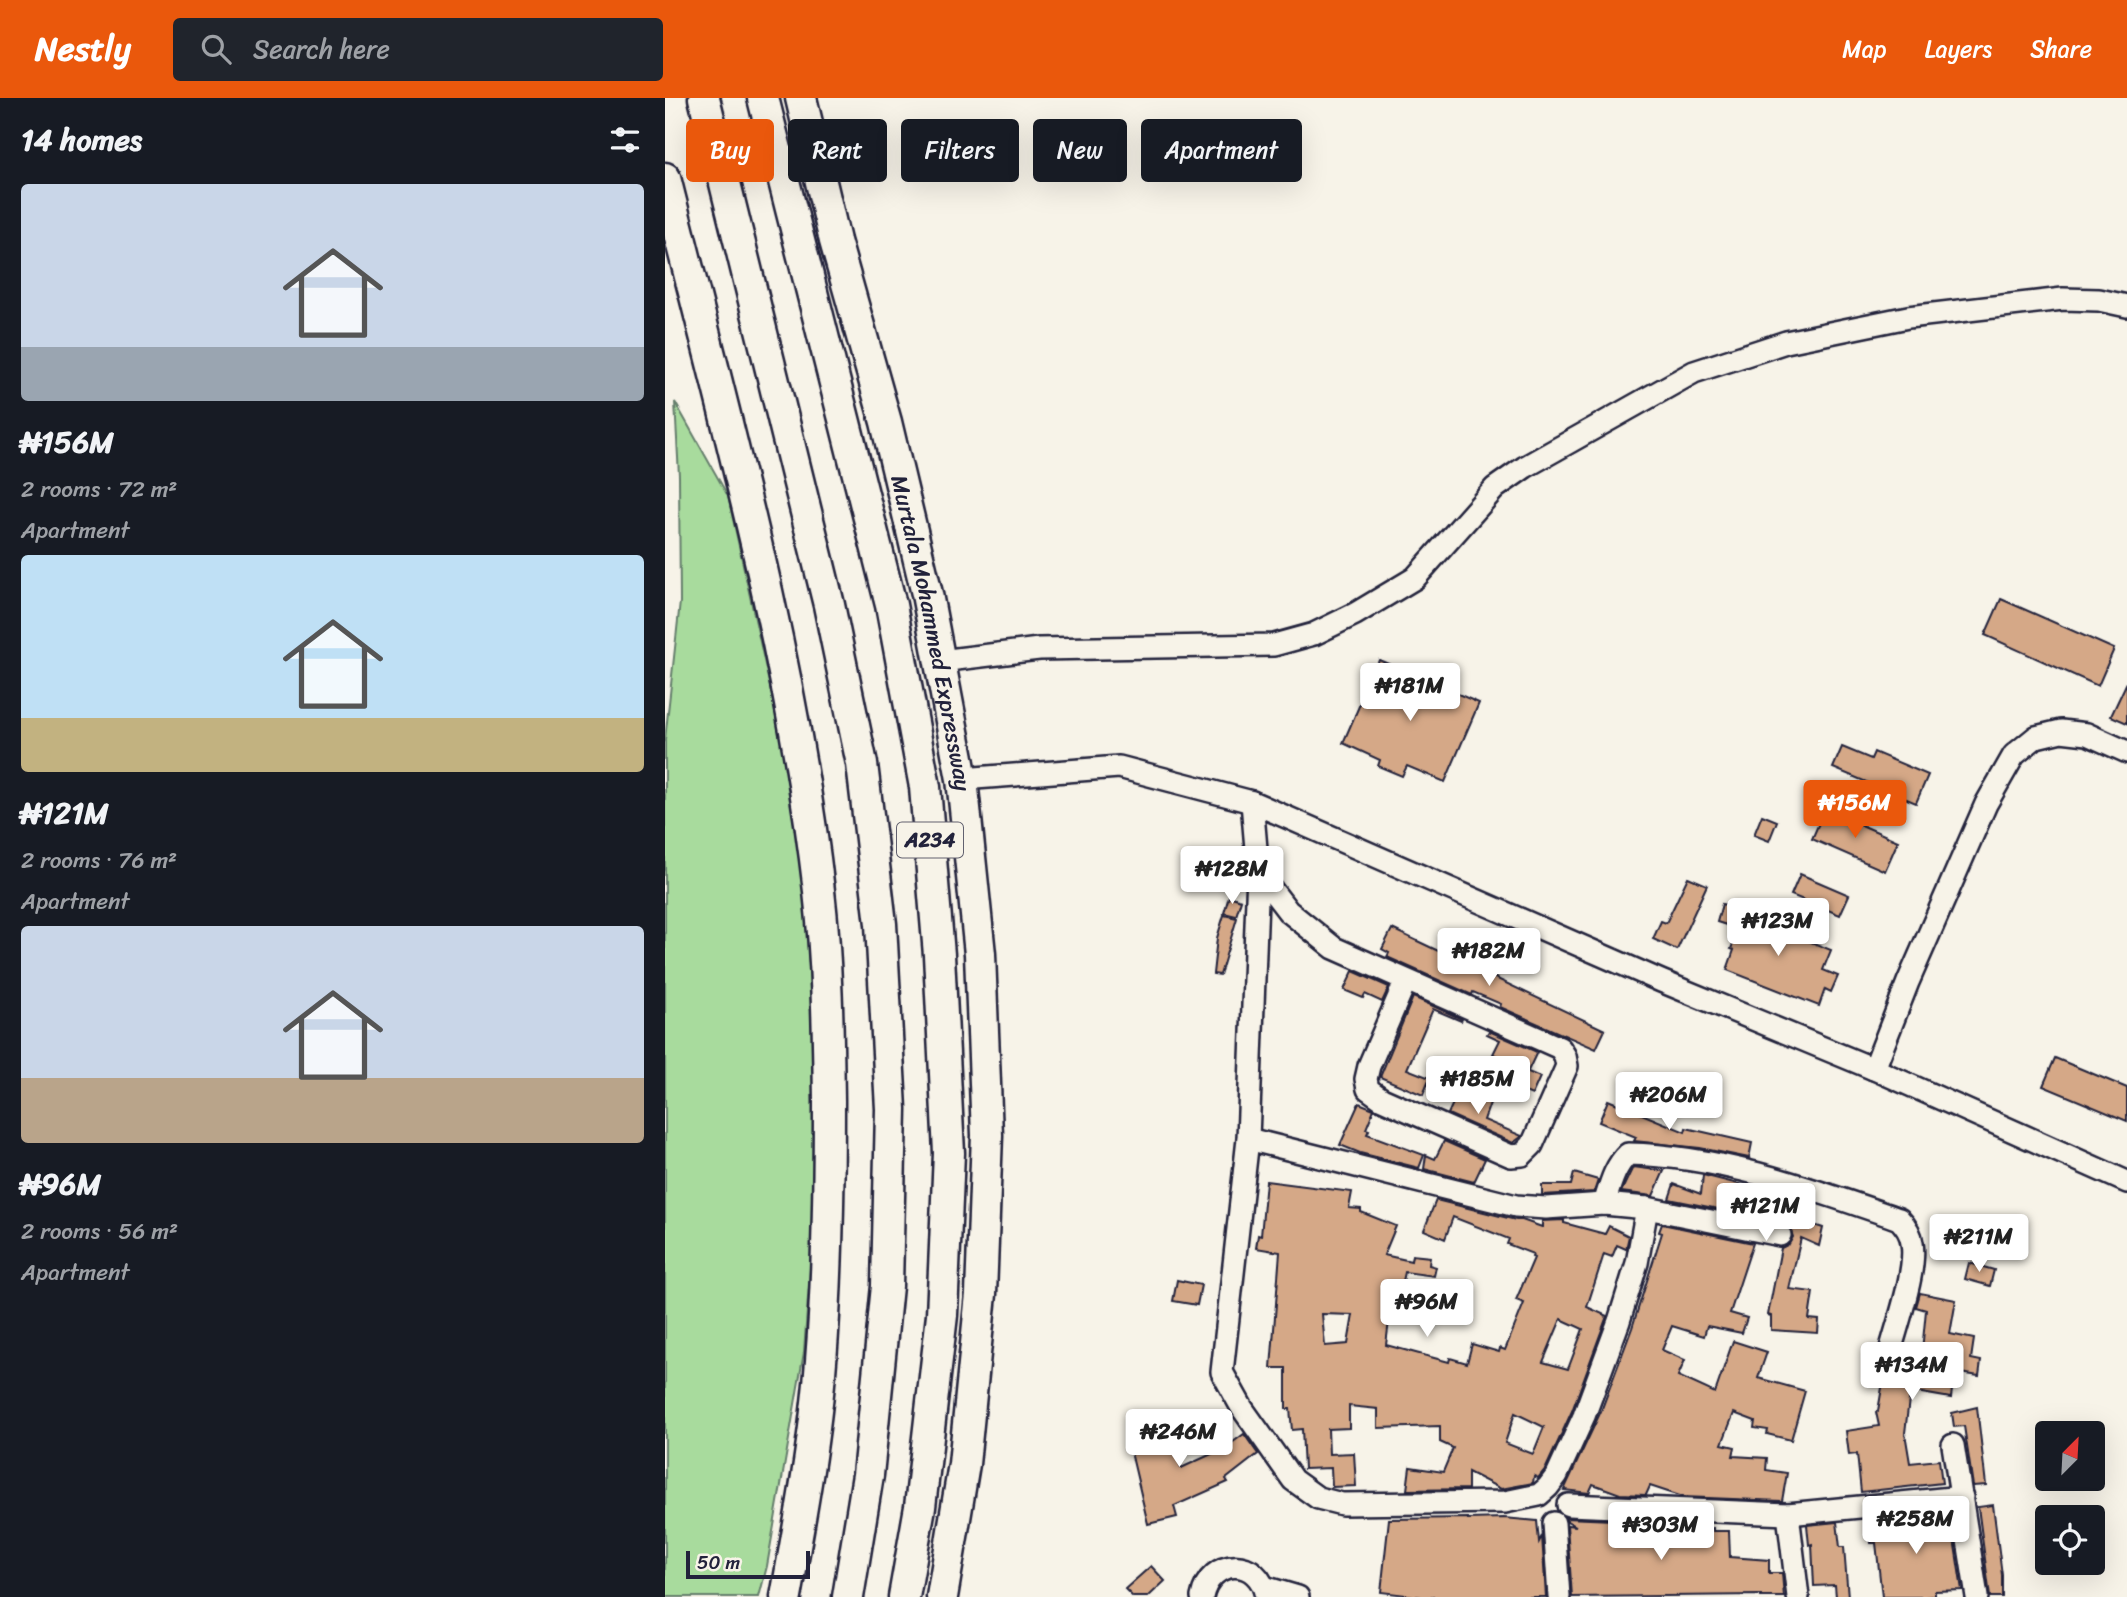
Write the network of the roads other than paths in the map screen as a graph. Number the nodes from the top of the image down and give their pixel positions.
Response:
1 (704, 98) edge
2 (763, 98) edge
3 (794, 98) edge
4 (801, 98) edge
5 (803, 119) edge
6 (806, 119) edge
7 (665, 178) edge
8 (821, 182) edge
9 (2127, 306) edge
10 (940, 661) junction
11 (2127, 752) edge
12 (962, 779) junction
13 (1252, 802) junction
14 (1258, 872) junction
15 (1406, 980) junction
16 (1874, 1069) junction
17 (1248, 1139) junction
18 (2127, 1182) edge
19 (1604, 1204) junction
20 (1647, 1208) junction
21 (1780, 1235) dead end
22 (1891, 1352) dead end
23 (1953, 1445) dead end
24 (1962, 1497) junction
25 (1568, 1505) dead end
26 (1788, 1514) junction
27 (1554, 1523) dead end
28 (1265, 1592) edge
29 (786, 1597) edge
30 (848, 1597) edge
31 (904, 1597) edge
32 (942, 1597) edge
33 (1202, 1597) edge
34 (1298, 1597) edge
35 (1559, 1597) edge
36 (1798, 1597) edge
37 (1977, 1597) edge

1 - 30 highway, A234
2 - 31 highway, Murtala Mohammed Expressway / A234
3 - 5 highway
4 - 6 highway, Murtala Mohammed Expressway
7 - 29 highway
8 - 10 highway, Murtala Mohammed Expressway
9 - 10 street
10 - 12 highway, Murtala Mohammed Expressway
11 - 16 street
12 - 13 street
12 - 32 highway, Murtala Mohammed Expressway
13 - 14 street
13 - 16 street
14 - 15 street
14 - 17 street
15 - 15 street
16 - 18 street
17 - 19 street
17 - 20 street
19 - 20 street
19 - 22 street
20 - 21 street
23 - 24 street
24 - 26 street
24 - 37 street
25 - 26 street
26 - 36 street
27 - 35 street
28 - 33 street
28 - 34 street

